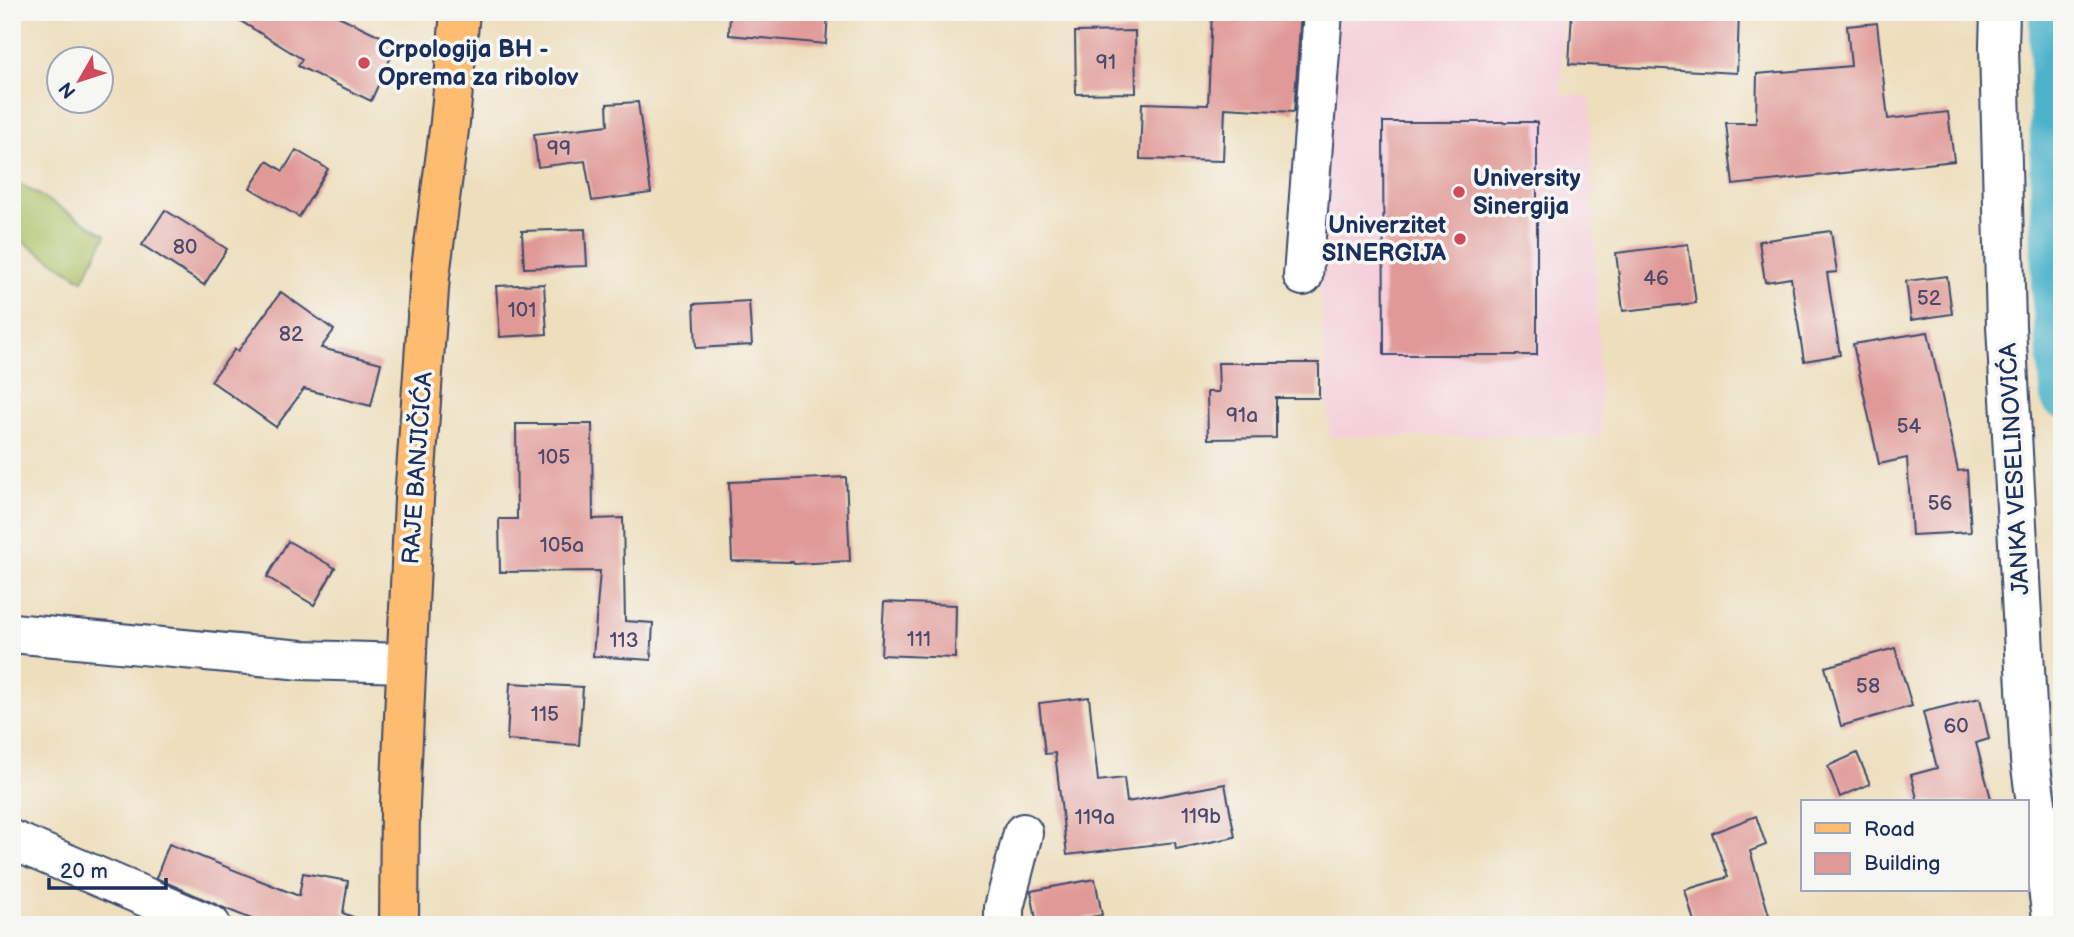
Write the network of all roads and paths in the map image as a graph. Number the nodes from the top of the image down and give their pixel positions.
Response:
1 (460, 12) edge
2 (1323, 12) edge
3 (2000, 12) edge
4 (1303, 276) dead end
5 (12, 632) edge
6 (406, 663) junction
7 (1023, 833) dead end
8 (12, 840) edge
9 (211, 925) edge
10 (399, 925) edge
11 (1004, 925) edge
12 (2053, 925) edge

1 - 6 main road, RAJE BANJIČIĆA
2 - 4 street
3 - 12 street, JANKA VESELINOVIĆA
5 - 6 street
6 - 10 main road, RAJE BANJIČIĆA
7 - 11 street
8 - 9 street

